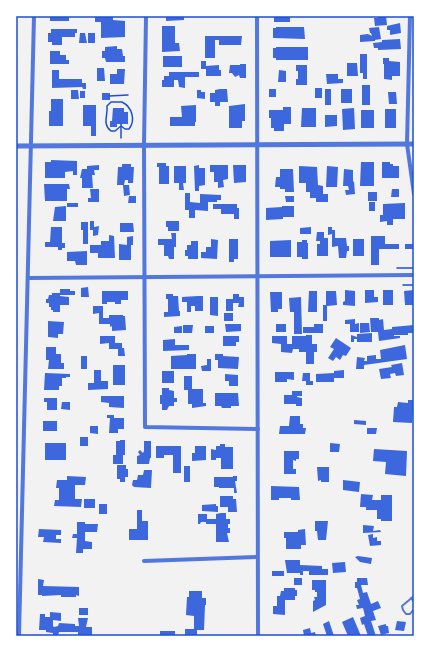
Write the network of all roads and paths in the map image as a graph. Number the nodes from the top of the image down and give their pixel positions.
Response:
1 (34, 16) edge
2 (146, 16) edge
3 (257, 16) edge
4 (410, 16) edge
5 (412, 36) edge
6 (124, 95) junction
7 (128, 95) dead end
8 (111, 102) junction
9 (122, 102) junction
10 (120, 125) junction
11 (121, 138) dead end
12 (407, 144) junction
13 (414, 144) edge
14 (144, 145) junction
15 (257, 145) junction
16 (16, 146) edge
17 (32, 146) junction
18 (414, 194) edge
19 (397, 268) dead end
20 (414, 268) edge
21 (414, 276) edge
22 (145, 277) junction
23 (257, 277) junction
24 (28, 278) junction
25 (403, 285) dead end
26 (414, 285) edge
27 (258, 428) junction
28 (258, 557) junction
29 (144, 561) dead end
30 (414, 596) edge
31 (411, 598) junction
32 (414, 602) edge
33 (414, 609) edge
34 (19, 636) edge
35 (258, 636) edge

1 - 17 street
2 - 14 street
3 - 15 street
4 - 5 street
5 - 12 street
6 - 7 path
6 - 8 path
6 - 9 path
8 - 9 path
8 - 10 path
9 - 10 path
10 - 11 path
12 - 13 street
12 - 15 street
12 - 18 street
14 - 15 street
14 - 17 street
14 - 22 street
15 - 23 street
16 - 17 street
17 - 24 street
19 - 20 path
21 - 23 street
22 - 23 street
22 - 24 street
22 - 27 street
23 - 27 street
24 - 34 street
25 - 26 path
27 - 28 street
28 - 29 street
28 - 35 street
30 - 31 lane
31 - 32 lane
31 - 33 lane

